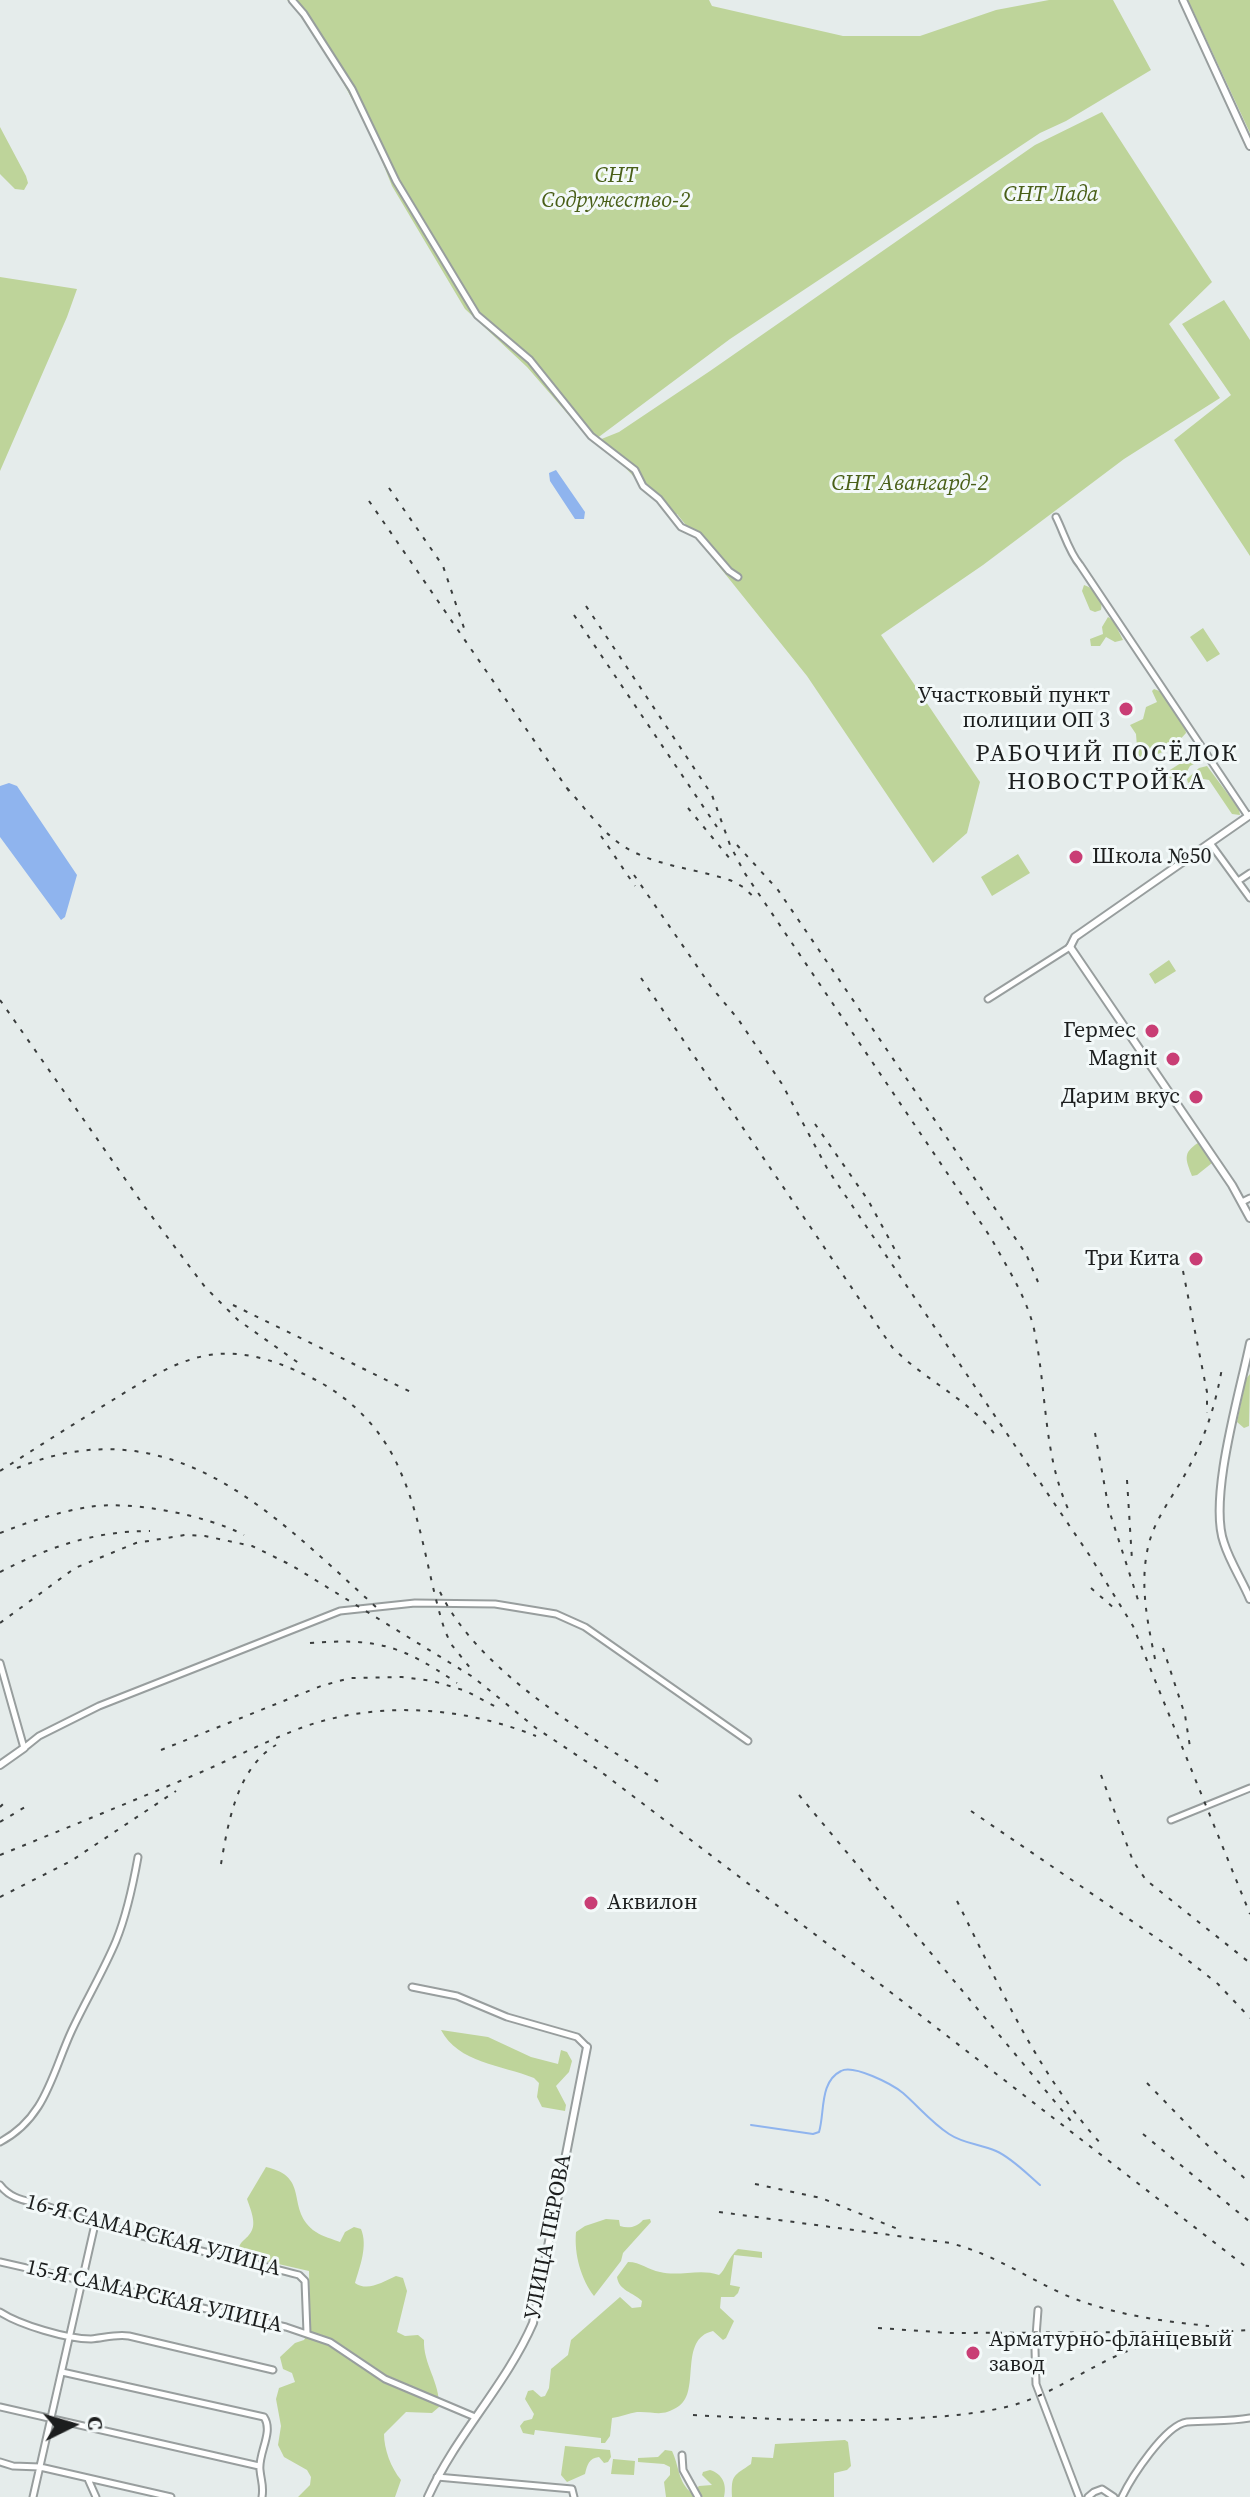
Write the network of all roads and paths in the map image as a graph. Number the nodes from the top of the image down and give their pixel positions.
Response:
1 (292, 0) edge
2 (1183, 0) edge
3 (1250, 146) edge
4 (1056, 517) dead end
5 (738, 577) dead end
6 (1249, 816) edge
7 (1210, 843) junction
8 (1250, 873) edge
9 (1238, 881) junction
10 (1250, 898) edge
11 (1070, 947) junction
12 (988, 999) dead end
13 (1250, 1198) edge
14 (1242, 1202) junction
15 (1250, 1218) edge
16 (1250, 1343) edge
17 (1247, 1369) edge
18 (1250, 1599) edge
19 (0, 1663) edge
20 (748, 1741) dead end
21 (24, 1748) junction
22 (0, 1765) edge
23 (1250, 1788) edge
24 (1171, 1820) dead end
25 (138, 1857) dead end
26 (412, 1987) dead end
27 (587, 2047) joint
28 (0, 2142) edge
29 (0, 2185) edge
30 (95, 2224) junction
31 (0, 2262) edge
32 (83, 2281) junction
33 (1038, 2310) dead end
34 (0, 2312) edge
35 (307, 2333) junction
36 (71, 2336) junction
37 (273, 2370) dead end
38 (62, 2372) junction
39 (0, 2407) edge
40 (475, 2417) junction
41 (51, 2418) junction
42 (1250, 2418) edge
43 (682, 2455) dead end
44 (0, 2462) edge
45 (259, 2466) junction
46 (40, 2467) junction
47 (437, 2477) junction
48 (88, 2479) junction
49 (261, 2495) edge
50 (33, 2497) edge
51 (96, 2497) edge
52 (171, 2497) edge
53 (428, 2497) edge
54 (574, 2497) edge
55 (698, 2497) edge
56 (1079, 2497) edge
57 (1088, 2497) edge
58 (1114, 2497) edge
59 (1122, 2497) edge

1 - 5 street
2 - 3 street
4 - 6 street
6 - 7 street
7 - 9 street
7 - 11 street
8 - 9 street
9 - 10 street
11 - 12 street
11 - 14 street
13 - 14 street
14 - 15 street
16 - 17 street
17 - 18 street
19 - 21 street
20 - 21 street
21 - 22 street
23 - 24 street
25 - 28 street
26 - 27 street
27 - 40 street, УЛИЦА ПЕРОВА
29 - 30 street, 16-Я САМАРСКАЯ УЛИЦА
30 - 32 street
30 - 35 street, 16-Я САМАРСКАЯ УЛИЦА
31 - 32 street, 15-Я САМАРСКАЯ УЛИЦА
32 - 35 street, 15-Я САМАРСКАЯ УЛИЦА
32 - 36 street
33 - 56 street
34 - 36 street
35 - 40 street, 15-Я САМАРСКАЯ УЛИЦА
36 - 37 street
36 - 38 street
38 - 41 street
38 - 45 street
39 - 41 street
40 - 47 street, УЛИЦА ПЕРОВА
41 - 45 street
41 - 46 street
42 - 59 street
43 - 55 street
44 - 46 street
45 - 49 street
46 - 48 street
46 - 50 street
47 - 53 street, УЛИЦА ПЕРОВА
47 - 54 street
48 - 51 street
48 - 52 street
57 - 58 street

